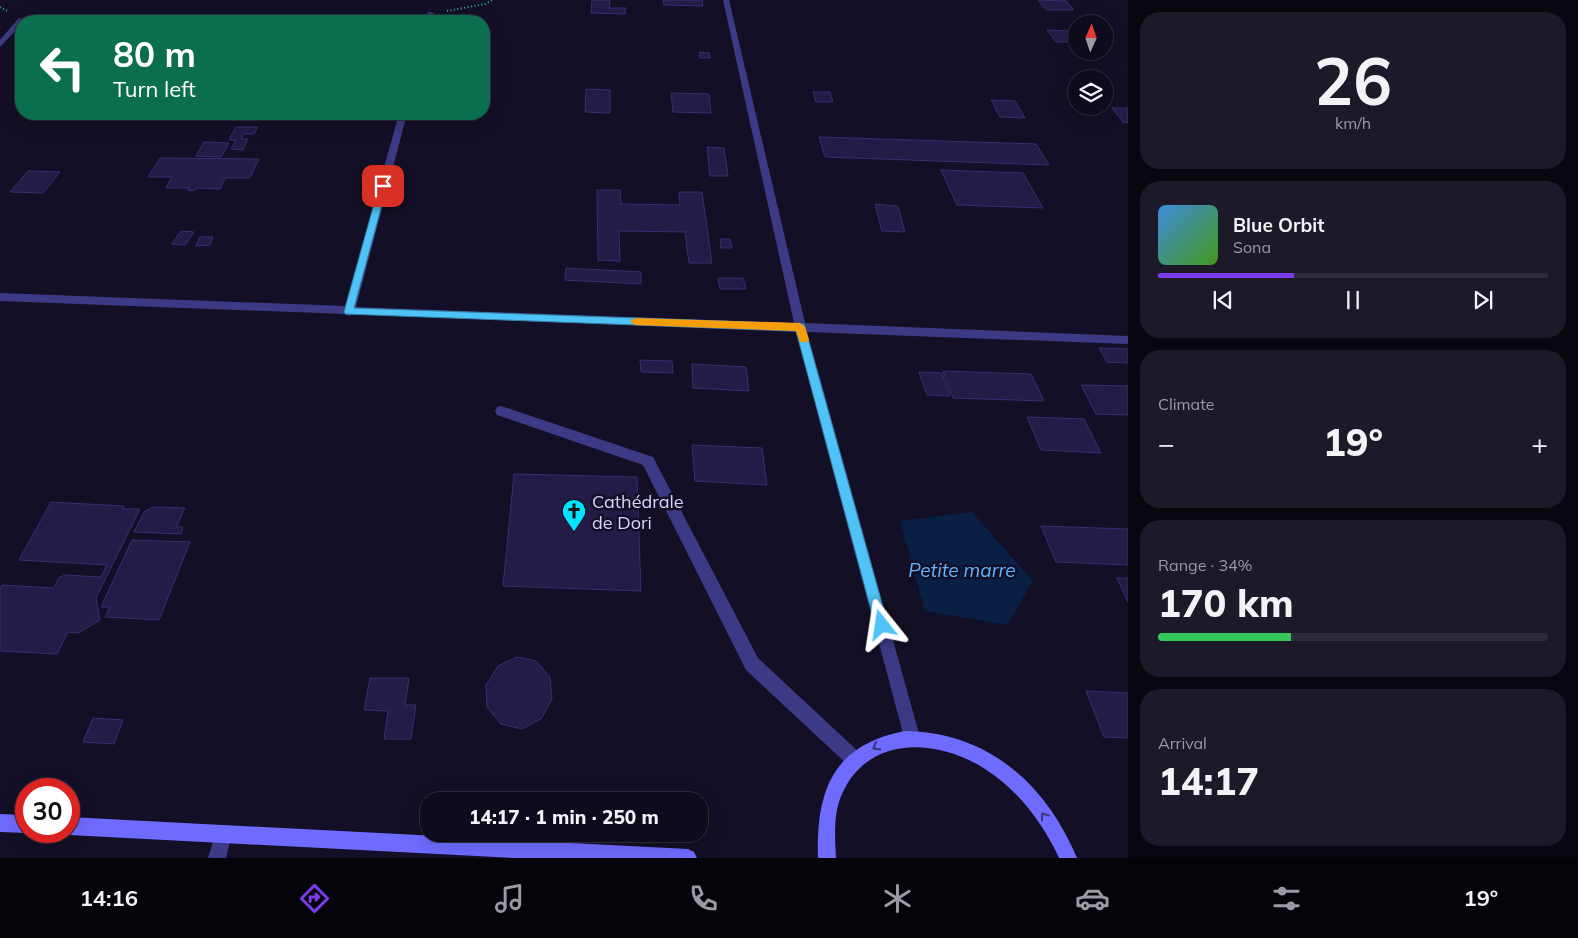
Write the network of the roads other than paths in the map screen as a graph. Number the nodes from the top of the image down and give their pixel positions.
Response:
1 (726, 0) edge
2 (15, 28) edge
3 (0, 45) edge
4 (401, 120) edge
5 (0, 297) edge
6 (348, 312) junction
7 (800, 327) junction
8 (1128, 340) edge
9 (501, 411) dead end
10 (912, 737) junction
11 (855, 760) junction
12 (0, 823) edge
13 (15, 824) edge
14 (80, 827) edge
15 (223, 834) junction
16 (217, 858) edge
17 (688, 858) edge
18 (827, 858) edge
19 (1068, 858) edge

1 - 7 street
2 - 3 street
4 - 6 street
5 - 6 street
6 - 7 street
7 - 8 street
7 - 10 street
9 - 11 street
10 -> 11 main road
19 -> 10 main road
11 - 18 main road
12 - 13 main road
14 - 15 main road
15 - 16 street
15 - 17 main road

